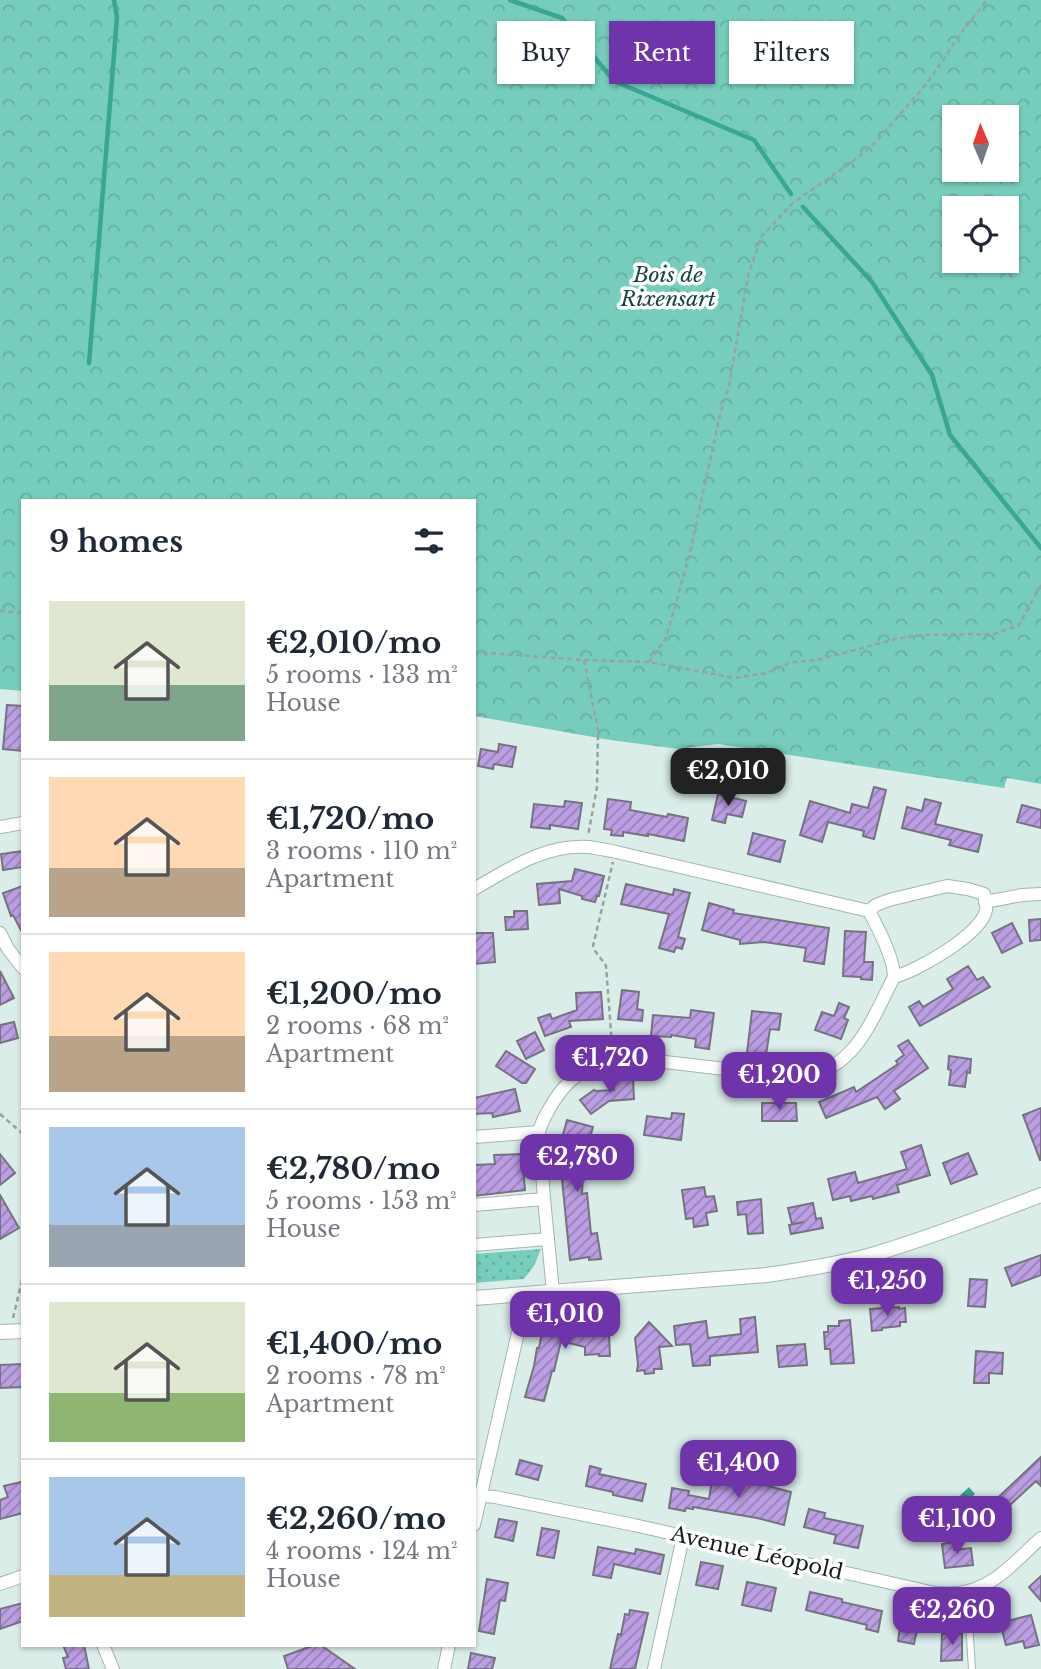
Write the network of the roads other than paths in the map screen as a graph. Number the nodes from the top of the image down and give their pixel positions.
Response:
1 (21, 823) edge
2 (0, 827) edge
3 (476, 888) edge
4 (1041, 894) edge
5 (985, 902) junction
6 (869, 911) junction
7 (0, 933) edge
8 (21, 965) edge
9 (894, 977) junction
10 (539, 1132) junction
11 (476, 1137) edge
12 (1041, 1195) edge
13 (544, 1199) junction
14 (476, 1205) edge
15 (548, 1239) junction
16 (476, 1245) edge
17 (553, 1291) junction
18 (527, 1293) junction
19 (476, 1298) edge
20 (477, 1495) edge
21 (683, 1537) junction
22 (1041, 1538) edge
23 (21, 1577) edge
24 (0, 1584) edge
25 (967, 1592) junction
26 (104, 1647) edge
27 (449, 1647) edge
28 (113, 1669) edge
29 (444, 1669) edge
30 (654, 1669) edge
31 (972, 1669) edge

1 - 2 street
3 - 6 street
4 - 5 street
5 - 6 street
5 - 9 street
6 - 9 street
7 - 8 street
9 - 10 street
10 - 11 street
10 - 13 street
12 - 17 street
13 - 14 street
13 - 15 street
15 - 16 street
15 - 17 street
17 - 18 street
18 - 19 street
18 - 20 street
20 - 21 street, Avenue Léopold
21 - 25 street, Avenue Léopold
21 - 30 street
22 - 25 street, Avenue Léopold
23 - 24 street
25 - 31 lane
26 - 28 street
27 - 29 street

